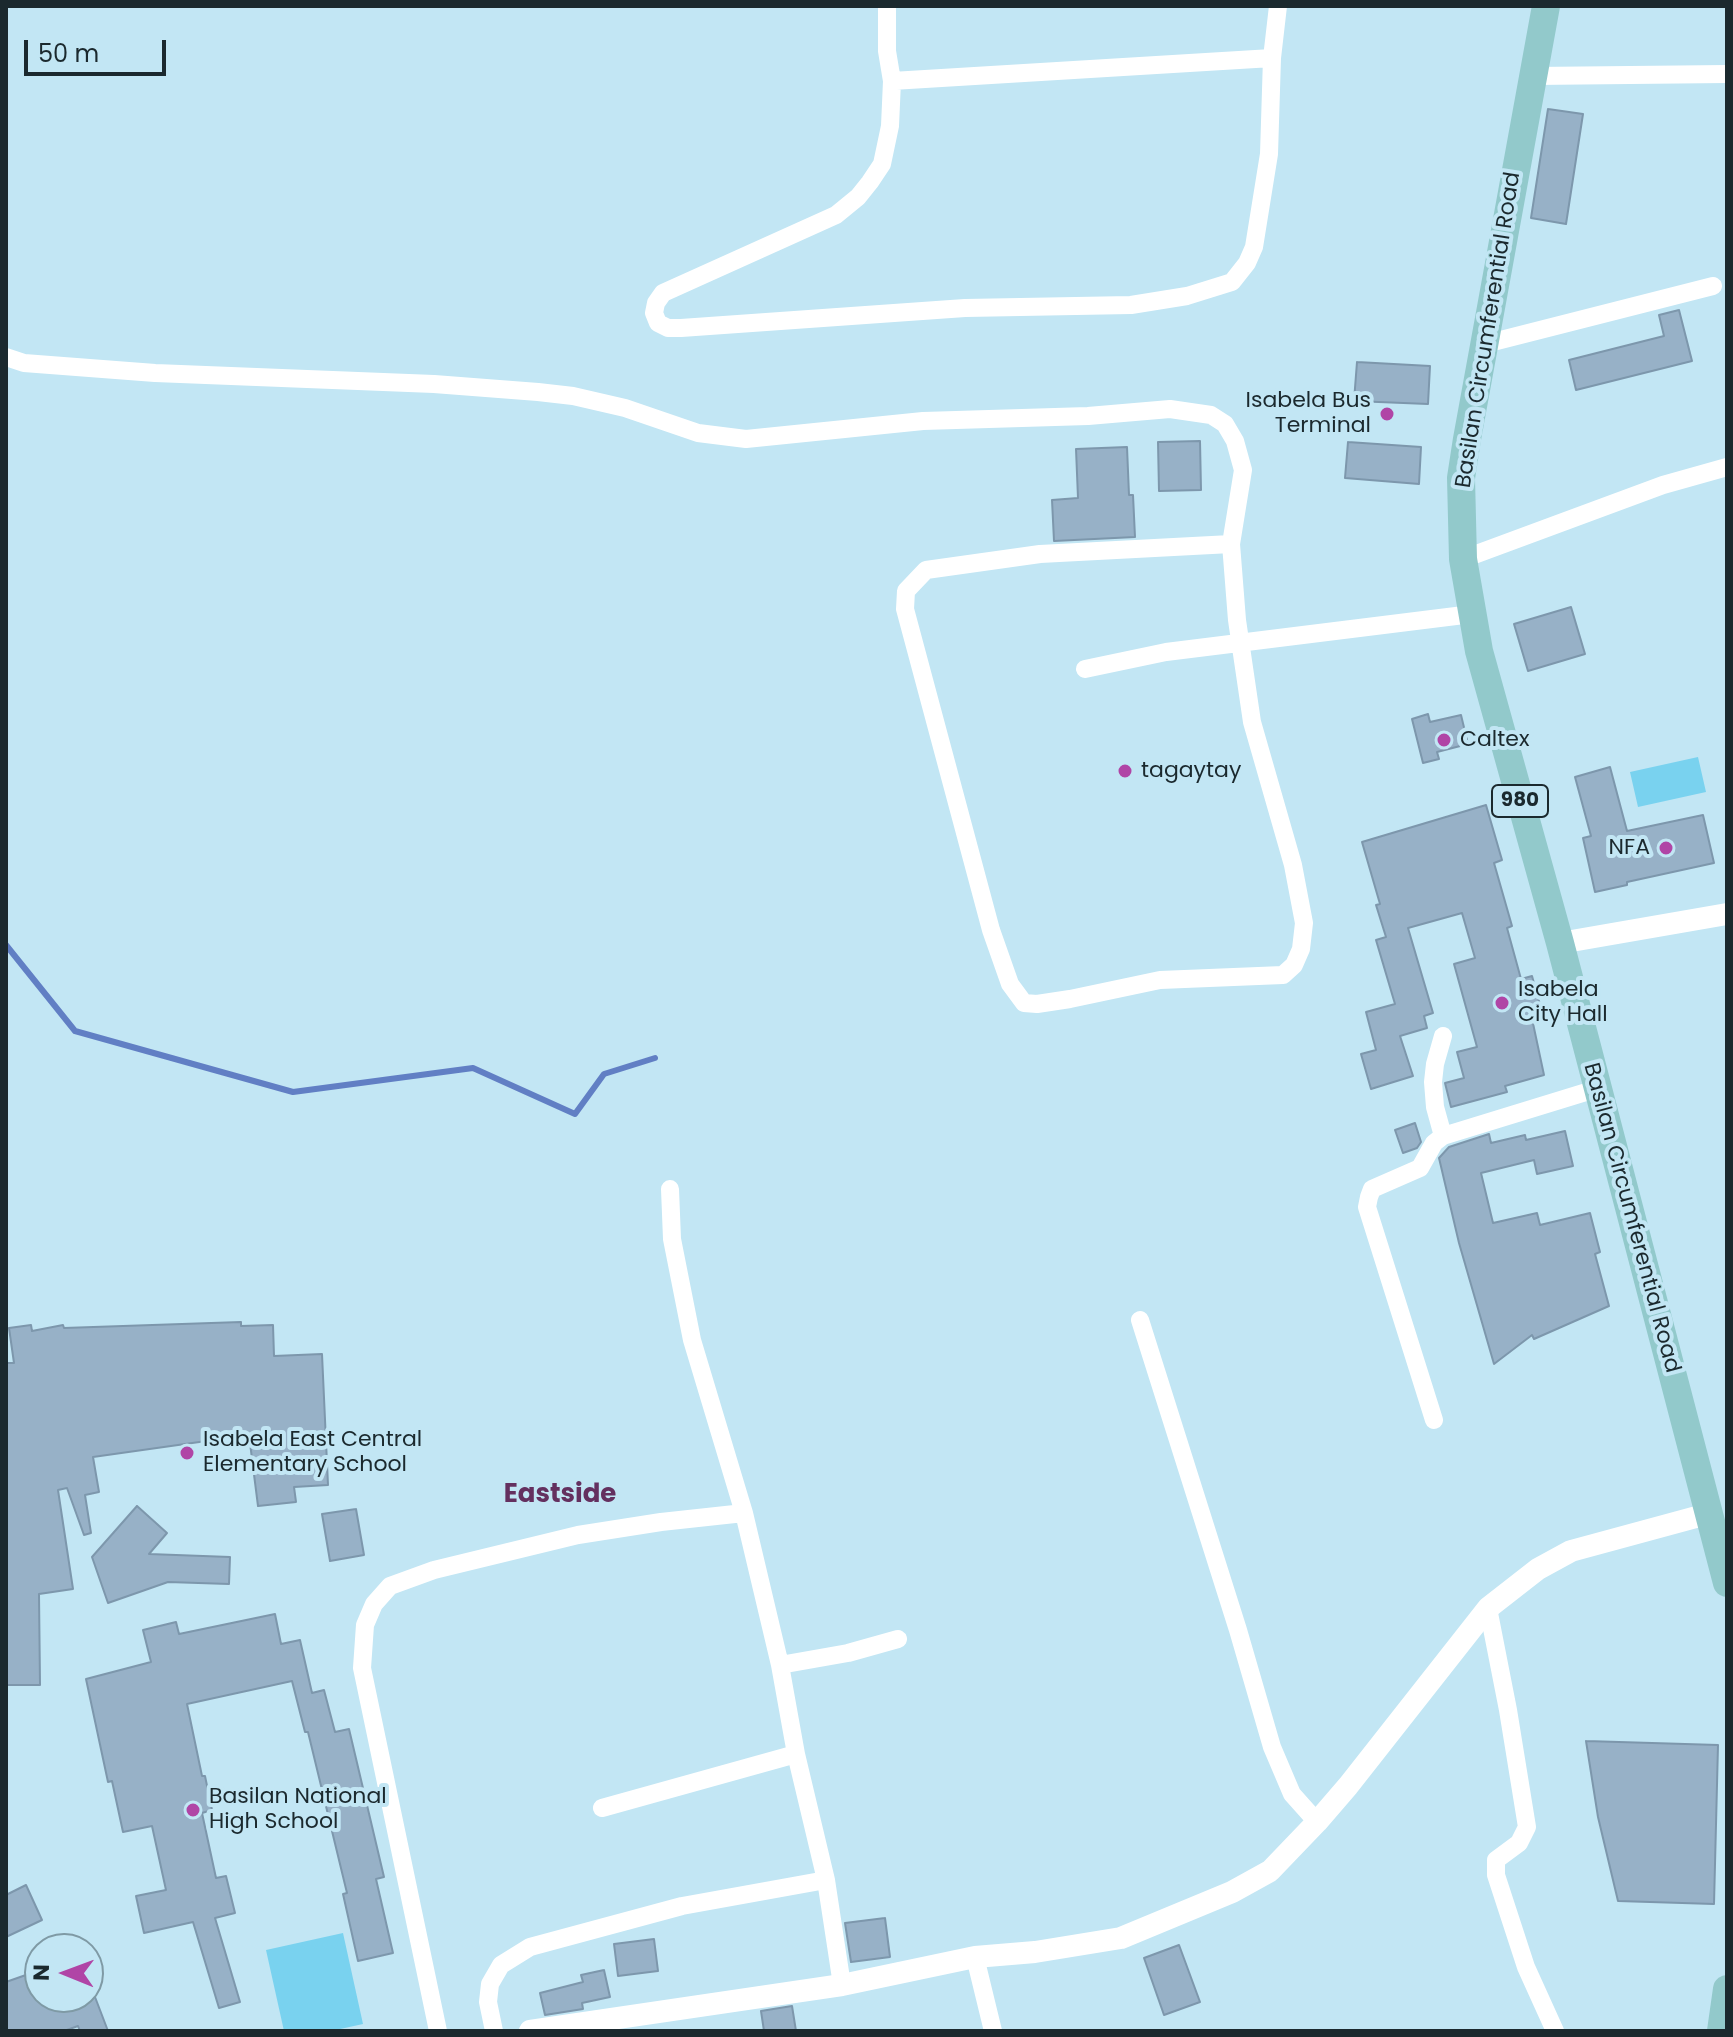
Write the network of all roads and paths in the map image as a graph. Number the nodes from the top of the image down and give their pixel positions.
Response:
1 (887, 6) edge
2 (1278, 6) edge
3 (1546, 6) edge
4 (1272, 58) junction
5 (1727, 74) edge
6 (1533, 76) junction
7 (892, 81) junction
8 (1713, 286) dead end
9 (1485, 344) junction
10 (6, 357) edge
11 (1727, 467) edge
12 (1231, 544) junction
13 (1463, 559) junction
14 (1472, 614) junction
15 (1241, 643) junction
16 (1085, 669) dead end
17 (1727, 914) edge
18 (1560, 943) junction
19 (1443, 1036) dead end
20 (1596, 1089) junction
21 (1443, 1136) junction
22 (670, 1189) dead end
23 (1140, 1320) dead end
24 (1434, 1420) dead end
25 (744, 1513) junction
26 (1711, 1513) junction
27 (1727, 1579) edge
28 (1488, 1608) junction
29 (898, 1639) dead end
30 (780, 1665) junction
31 (796, 1754) junction
32 (602, 1808) dead end
33 (1317, 1822) junction
34 (826, 1880) junction
35 (975, 1957) junction
36 (842, 1985) junction
37 (1727, 1989) edge
38 (438, 2031) edge
39 (494, 2031) edge
40 (530, 2031) edge
41 (993, 2031) edge
42 (1555, 2031) edge
43 (1721, 2031) edge

1 - 7 street
2 - 4 street
3 - 6 main road, Basilan Circumferential Road / 980
4 - 7 street
4 - 7 street
5 - 6 street
6 - 9 main road, Basilan Circumferential Road / 980
8 - 9 street
9 - 13 main road, Basilan Circumferential Road / 980
10 - 12 street
11 - 13 street
12 - 15 street
12 - 15 street
13 - 14 main road, Basilan Circumferential Road / 980
14 - 15 street
14 - 18 main road, Basilan Circumferential Road / 980
15 - 16 street
17 - 18 street
18 - 20 main road, Basilan Circumferential Road / 980
19 - 21 street
20 - 21 street
20 - 26 main road, Basilan Circumferential Road / 980
21 - 24 street
22 - 25 street
23 - 33 street
25 - 30 street
25 - 38 street
26 - 27 main road, Basilan Circumferential Road / 980
26 - 28 street
28 - 33 street
28 - 42 street
29 - 30 street
30 - 31 street
31 - 32 street
31 - 34 street
33 - 35 street
34 - 36 street
34 - 39 street
35 - 36 street
35 - 41 street
36 - 40 street
37 - 43 main road

